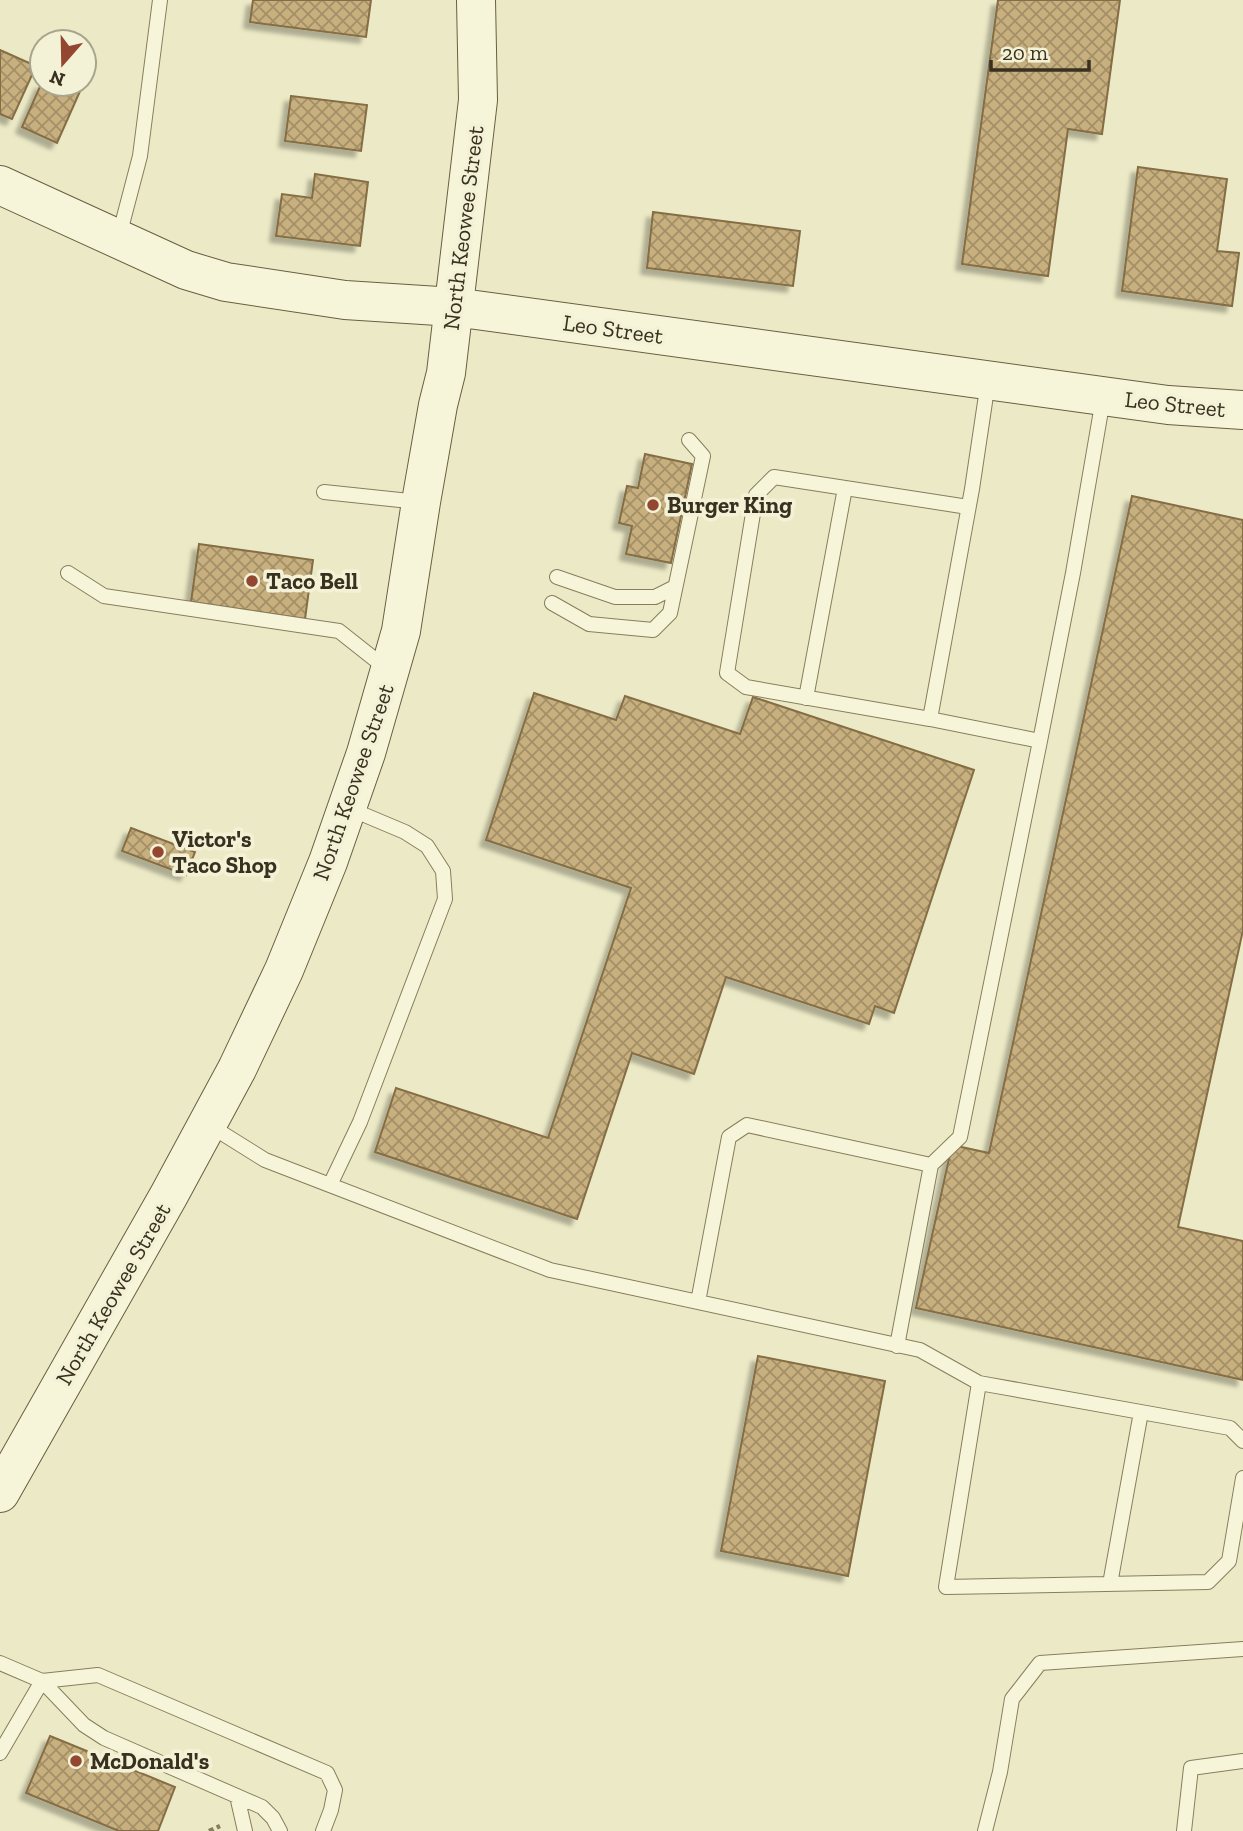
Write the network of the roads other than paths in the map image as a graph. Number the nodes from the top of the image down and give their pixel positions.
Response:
1 (160, 0) edge
2 (476, 0) edge
3 (5, 191) edge
4 (118, 238) junction
5 (454, 307) junction
6 (988, 380) junction
7 (1104, 396) junction
8 (1243, 410) edge
9 (689, 440) dead end
10 (845, 488) junction
11 (324, 492) dead end
12 (421, 502) junction
13 (968, 508) junction
14 (68, 573) dead end
15 (557, 577) dead end
16 (675, 587) junction
17 (552, 603) dead end
18 (390, 671) junction
19 (806, 698) junction
20 (930, 719) junction
21 (1040, 741) junction
22 (347, 808) junction
23 (208, 1125) junction
24 (931, 1165) junction
25 (330, 1185) junction
26 (698, 1302) junction
27 (897, 1346) junction
28 (979, 1383) junction
29 (1141, 1412) junction
30 (1243, 1441) edge
31 (1243, 1478) edge
32 (0, 1493) edge
33 (1110, 1584) junction
34 (1243, 1649) edge
35 (0, 1663) edge
36 (42, 1681) junction
37 (0, 1754) edge
38 (1243, 1761) edge
39 (237, 1796) junction
40 (245, 1831) edge
41 (280, 1831) edge
42 (323, 1831) edge
43 (985, 1831) edge
44 (1184, 1831) edge

1 - 4 lane
2 - 5 main road, North Keowee Street
3 - 4 main road, Leo Street
4 - 5 main road, Leo Street
5 - 6 main road, Leo Street
5 - 12 main road, North Keowee Street
6 - 7 main road, Leo Street
6 - 13 lane
7 - 8 main road, Leo Street
7 - 21 lane
9 - 16 lane
10 - 13 lane
10 - 19 lane
10 - 19 lane
11 - 12 lane
12 - 18 main road, North Keowee Street
13 - 20 lane
14 - 18 lane
15 - 16 lane
16 - 17 lane
18 - 22 main road, North Keowee Street
19 - 20 lane
20 - 21 lane
21 - 24 lane
22 - 23 main road, North Keowee Street
22 - 25 lane
23 - 25 lane
23 - 32 main road, North Keowee Street
24 - 26 lane
24 - 27 lane
25 - 26 lane
26 - 27 lane
27 - 28 lane
28 - 29 lane
28 - 33 lane
29 - 30 lane
29 - 33 lane
31 - 33 lane
34 - 43 lane
35 - 36 lane
36 - 37 lane
36 - 39 lane
36 - 42 lane
38 - 44 lane
39 - 40 lane
39 - 41 lane

